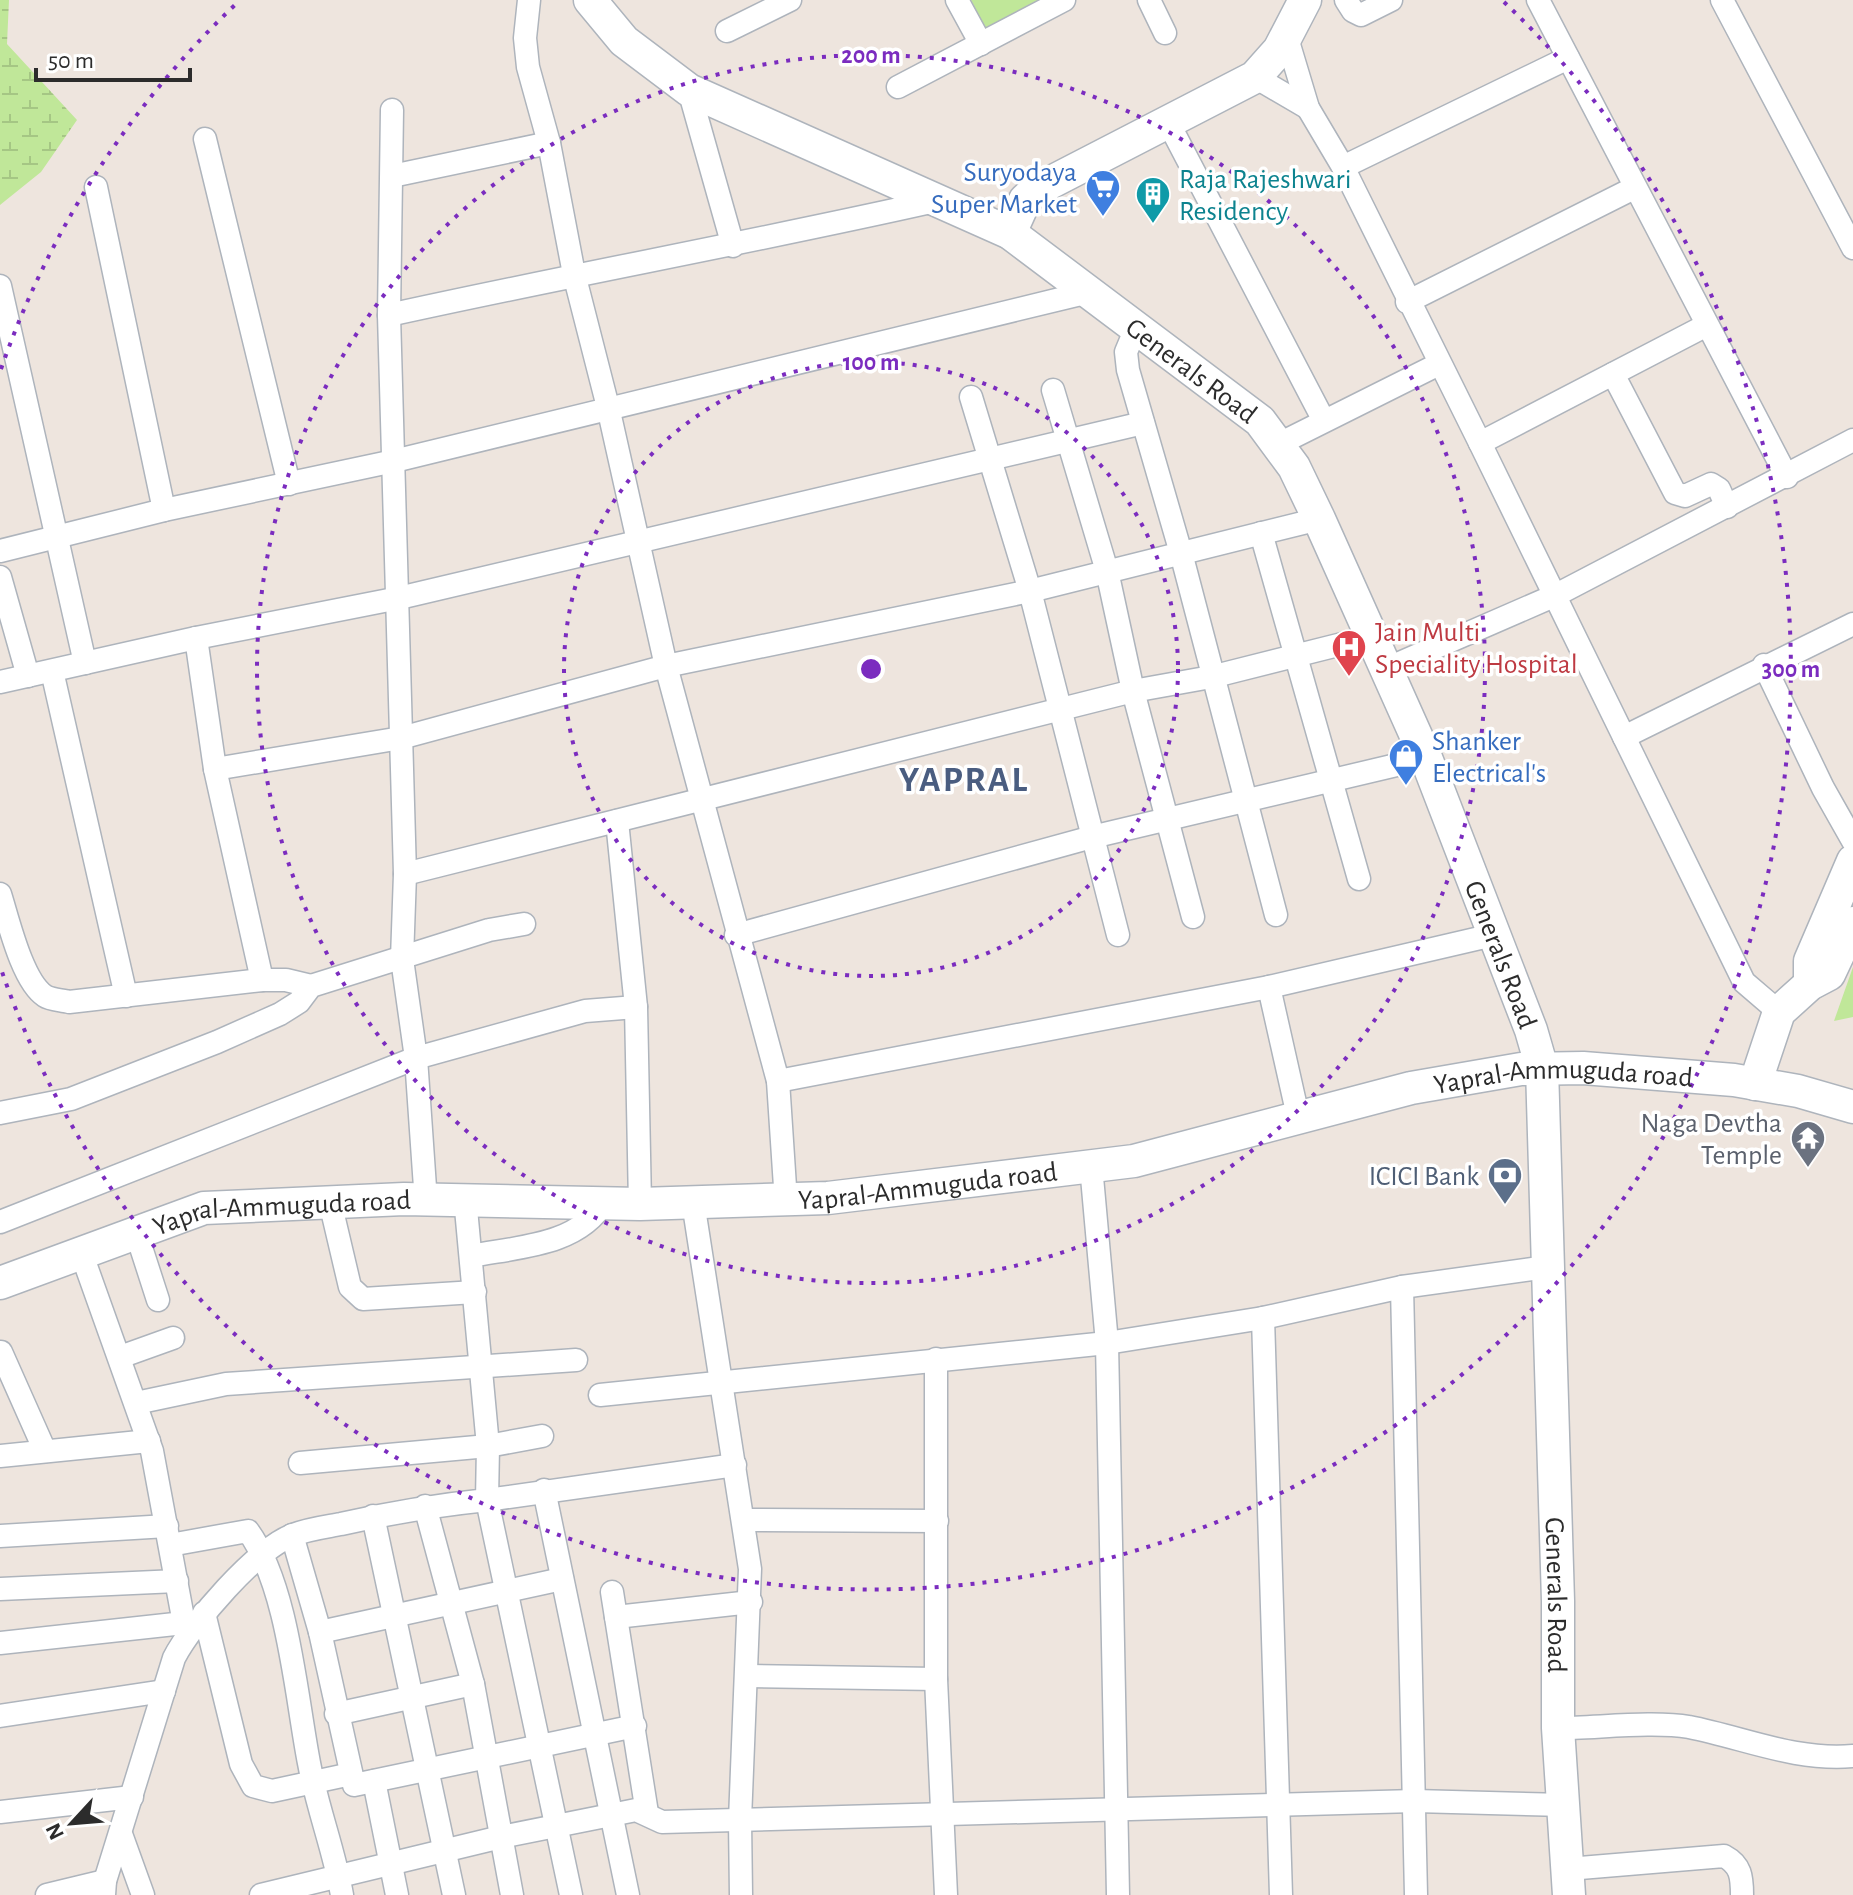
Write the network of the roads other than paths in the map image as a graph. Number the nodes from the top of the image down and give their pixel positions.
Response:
1 (529, 0) edge
2 (590, 0) edge
3 (790, 0) edge
4 (957, 0) edge
5 (1064, 0) edge
6 (1149, 0) edge
7 (1305, 0) edge
8 (1346, 0) edge
9 (1391, 0) edge
10 (1538, 0) edge
11 (1722, 0) edge
12 (727, 31) dead end
13 (1165, 33) dead end
14 (1287, 38) junction
15 (981, 44) junction
16 (1568, 58) junction
17 (1255, 77) junction
18 (898, 87) dead end
19 (689, 90) junction
20 (1308, 108) junction
21 (392, 110) dead end
22 (1168, 122) junction
23 (205, 139) dead end
24 (549, 143) junction
25 (1343, 167) junction
26 (392, 176) junction
27 (96, 187) dead end
28 (1634, 188) junction
29 (935, 201) junction
30 (1010, 233) junction
31 (733, 246) junction
32 (1853, 248) edge
33 (574, 274) junction
34 (0, 286) edge
35 (1089, 292) junction
36 (1407, 302) junction
37 (389, 315) junction
38 (1705, 326) junction
39 (1136, 328) junction
40 (1673, 359) dead end
41 (1439, 364) junction
42 (1616, 381) junction
43 (1053, 390) dead end
44 (971, 397) dead end
45 (608, 407) junction
46 (1323, 419) junction
47 (1143, 423) junction
48 (1853, 440) edge
49 (1068, 441) junction
50 (1480, 443) junction
51 (1277, 445) junction
52 (394, 461) junction
53 (989, 462) junction
54 (1787, 477) junction
55 (289, 484) junction
56 (1727, 507) junction
57 (164, 510) junction
58 (1319, 519) junction
59 (1261, 533) junction
60 (57, 537) junction
61 (640, 542) junction
62 (0, 551) edge
63 (1181, 553) junction
64 (1107, 571) junction
65 (0, 577) edge
66 (1030, 591) junction
67 (1556, 595) junction
68 (399, 598) junction
69 (1853, 624) edge
70 (1370, 637) junction
71 (196, 638) junction
72 (1293, 658) junction
73 (85, 663) junction
74 (1764, 665) junction
75 (666, 666) junction
76 (1386, 669) junction
77 (52, 671) junction
78 (28, 676) junction
79 (1211, 677) junction
80 (0, 682) edge
81 (1133, 691) junction
82 (1060, 710) junction
83 (1624, 737) junction
84 (401, 738) junction
85 (1426, 758) junction
86 (215, 769) junction
87 (1332, 782) junction
88 (703, 798) junction
89 (1248, 800) junction
90 (1167, 820) junction
91 (617, 821) junction
92 (1092, 837) junction
93 (1853, 841) edge
94 (1853, 861) edge
95 (405, 874) junction
96 (1359, 879) dead end
97 (0, 894) edge
98 (1276, 915) dead end
99 (1193, 917) dead end
100 (1853, 923) edge
101 (524, 924) dead end
102 (736, 935) junction
103 (1118, 935) dead end
104 (1493, 935) junction
105 (10, 955) edge
106 (402, 959) junction
107 (262, 980) junction
108 (1810, 984) junction
109 (311, 986) junction
110 (1269, 987) junction
111 (126, 996) junction
112 (636, 1007) junction
113 (1779, 1012) junction
114 (416, 1058) junction
115 (1542, 1068) junction
116 (778, 1081) junction
117 (1755, 1084) junction
118 (1853, 1107) edge
119 (0, 1113) edge
120 (1298, 1116) junction
121 (1091, 1166) junction
122 (465, 1198) junction
123 (330, 1202) junction
124 (426, 1202) junction
125 (604, 1202) junction
126 (693, 1202) junction
127 (786, 1202) junction
128 (640, 1204) junction
129 (0, 1222) edge
130 (137, 1235) junction
131 (81, 1252) junction
132 (471, 1256) junction
133 (1547, 1267) junction
134 (0, 1283) edge
135 (1402, 1287) junction
136 (475, 1292) junction
137 (158, 1300) dead end
138 (1263, 1318) junction
139 (173, 1338) dead end
140 (1107, 1343) junction
141 (1, 1352) edge
142 (120, 1357) junction
143 (936, 1359) junction
144 (576, 1360) dead end
145 (481, 1368) junction
146 (722, 1381) junction
147 (600, 1395) dead end
148 (136, 1403) junction
149 (542, 1436) dead end
150 (149, 1441) junction
151 (488, 1446) junction
152 (45, 1451) junction
153 (0, 1456) edge
154 (300, 1463) dead end
155 (735, 1465) junction
156 (544, 1490) junction
157 (487, 1500) junction
158 (425, 1506) junction
159 (373, 1516) junction
160 (744, 1520) junction
161 (937, 1521) junction
162 (292, 1535) junction
163 (0, 1536) edge
164 (168, 1536) junction
165 (264, 1553) junction
166 (562, 1579) junction
167 (177, 1581) junction
168 (0, 1589) edge
169 (506, 1591) junction
170 (612, 1592) dead end
171 (751, 1602) junction
172 (452, 1603) junction
173 (204, 1613) junction
174 (395, 1614) junction
175 (616, 1617) junction
176 (185, 1628) junction
177 (320, 1632) junction
178 (0, 1643) edge
179 (747, 1676) junction
180 (936, 1679) junction
181 (473, 1684) junction
182 (164, 1691) junction
183 (412, 1699) junction
184 (336, 1714) junction
185 (0, 1716) edge
186 (635, 1726) junction
187 (1558, 1728) junction
188 (594, 1734) junction
189 (539, 1746) junction
190 (1853, 1756) edge
191 (487, 1757) junction
192 (427, 1770) junction
193 (351, 1774) junction
194 (374, 1781) junction
195 (314, 1784) junction
196 (132, 1797) junction
197 (1415, 1801) junction
198 (1278, 1805) junction
199 (1565, 1805) junction
200 (1116, 1810) junction
201 (0, 1812) edge
202 (647, 1813) junction
203 (943, 1815) junction
204 (611, 1816) junction
205 (740, 1820) junction
206 (557, 1827) junction
207 (121, 1834) junction
208 (501, 1837) junction
209 (445, 1850) junction
210 (389, 1863) junction
211 (1569, 1882) edge
212 (340, 1885) edge
213 (105, 1888) edge
214 (287, 1891) edge
215 (625, 1894) edge
216 (47, 1895) edge
217 (143, 1895) edge
218 (261, 1895) edge
219 (397, 1895) edge
220 (454, 1895) edge
221 (512, 1895) edge
222 (571, 1895) edge
223 (741, 1895) edge
224 (946, 1895) edge
225 (1118, 1895) edge
226 (1281, 1895) edge
227 (1416, 1895) edge
228 (1742, 1895) edge

1 - 24 street
2 - 19 street, Generals Road
3 - 12 street
4 - 15 street
5 - 15 street
6 - 13 street
7 - 14 street
8 - 9 street
10 - 16 street
11 - 32 street
14 - 17 street
14 - 20 street
15 - 18 street
16 - 25 street
16 - 28 street
17 - 20 street
17 - 22 street
19 - 29 street, Generals Road
19 - 31 street
20 - 25 street
21 - 26 street
22 - 30 street
22 - 46 street
23 - 55 street
24 - 26 street
24 - 33 street
25 - 36 street
26 - 37 street
27 - 57 street
28 - 36 street
28 - 38 street
29 - 30 street, Generals Road
29 - 31 street
30 - 35 street, Generals Road
31 - 33 street
33 - 37 street
33 - 45 street
34 - 60 street
35 - 39 street, Generals Road
35 - 45 street
36 - 41 street
37 - 52 street
38 - 42 street
38 - 54 street
39 - 47 street
39 - 51 street, Generals Road
40 - 42 street
41 - 46 street
41 - 50 street
42 - 50 street
42 - 56 street
43 - 49 street
44 - 53 street
45 - 52 street
45 - 61 street
46 - 51 street
47 - 49 street
47 - 63 street
48 - 54 street
49 - 53 street
49 - 64 street
50 - 67 street
51 - 58 street, Generals Road
52 - 55 street
52 - 68 street
53 - 61 street
53 - 66 street
54 - 56 street
55 - 57 street
56 - 67 street
57 - 60 street
58 - 59 street
58 - 70 street, Generals Road
59 - 63 street
59 - 72 street
60 - 62 street
60 - 73 street
61 - 68 street
61 - 75 street
63 - 64 street
63 - 79 street
64 - 66 street
64 - 81 street
65 - 78 street
66 - 75 street
66 - 82 street
67 - 76 street
67 - 83 street
68 - 71 street
68 - 84 street
69 - 74 street
70 - 72 street
70 - 76 street, Generals Road
71 - 73 street
71 - 86 street
72 - 79 street
72 - 87 street
73 - 77 street
74 - 83 street
74 - 93 street
75 - 84 street
75 - 88 street
76 - 85 street, Generals Road
77 - 78 street
77 - 111 street
78 - 80 street
79 - 81 street
79 - 89 street
81 - 82 street
81 - 90 street
82 - 88 street
82 - 92 street
83 - 113 street
84 - 86 street
84 - 95 street
85 - 87 street
85 - 104 street, Generals Road
86 - 107 street
87 - 89 street
87 - 96 street
88 - 91 street
88 - 102 street
89 - 90 street
89 - 98 street
90 - 92 street
90 - 99 street
91 - 95 street
91 - 112 street
92 - 102 street
92 - 103 street
94 - 108 street
95 - 106 street
97 - 105 street
100 - 108 street
101 - 106 street
102 - 116 street
104 - 110 street
104 - 115 street, Generals Road
105 - 111 street
106 - 109 street
106 - 114 street
107 - 109 street
107 - 111 street
108 - 113 street
109 - 119 street
110 - 116 street
110 - 120 street
112 - 114 street
112 - 128 street
113 - 117 street
114 - 124 street
114 - 129 street
115 - 117 street, Yapral-Ammuguda road
115 - 120 street, Yapral-Ammuguda road
115 - 133 street, Generals Road
116 - 127 street
117 - 118 street, Yapral-Ammuguda road
120 - 121 street, Yapral-Ammuguda road
121 - 127 street, Yapral-Ammuguda road
121 - 140 street
122 - 124 street, Yapral-Ammuguda road
122 - 125 street, Yapral-Ammuguda road
122 - 132 street
123 - 124 street, Yapral-Ammuguda road
123 - 130 street, Yapral-Ammuguda road
123 - 136 street
125 - 128 street, Yapral-Ammuguda road
125 - 132 street
126 - 127 street, Yapral-Ammuguda road
126 - 128 street, Yapral-Ammuguda road
126 - 146 street
130 - 131 street, Yapral-Ammuguda road
130 - 137 street
131 - 134 street, Yapral-Ammuguda road
131 - 142 street
132 - 136 street
133 - 135 street
133 - 187 street, Generals Road
135 - 138 street
135 - 197 street
136 - 145 street
138 - 140 street
138 - 198 street
139 - 142 street
140 - 143 street
140 - 200 street
141 - 152 street
142 - 148 street
143 - 146 street
143 - 161 street
144 - 145 street
145 - 148 street
145 - 151 street
146 - 147 street
146 - 155 street
148 - 150 street
149 - 151 street
150 - 152 street
150 - 164 street
151 - 154 street
151 - 157 street
152 - 153 street
155 - 156 street
155 - 160 street
156 - 157 street
156 - 166 street
157 - 158 street
157 - 169 street
158 - 159 street
158 - 172 street
159 - 162 street
159 - 174 street
160 - 161 street
160 - 171 street
161 - 180 street
162 - 165 street
162 - 177 street
163 - 164 street
164 - 165 street
164 - 167 street
165 - 173 street
165 - 195 street
166 - 169 street
166 - 188 street
167 - 168 street
167 - 176 street
169 - 172 street
169 - 189 street
170 - 175 street
171 - 175 street
171 - 179 street
172 - 174 street
172 - 181 street
173 - 176 street
173 - 195 street
174 - 177 street
174 - 183 street
175 - 186 street
176 - 178 street
176 - 182 street
177 - 184 street
179 - 180 street
179 - 205 street
180 - 203 street
181 - 183 street
181 - 191 street
182 - 185 street
182 - 196 street
183 - 184 street
183 - 192 street
184 - 193 street
186 - 188 street
186 - 202 street
187 - 190 street
187 - 199 street, Generals Road
188 - 189 street
188 - 204 street
189 - 191 street
189 - 206 street
191 - 192 street
191 - 208 street
192 - 194 street
192 - 209 street
193 - 194 street
193 - 195 street
194 - 210 street
195 - 212 street
196 - 201 street
196 - 207 street
197 - 198 street
197 - 199 street
197 - 227 street
198 - 200 street
198 - 226 street
199 - 211 street, Generals Road
200 - 203 street
200 - 225 street
202 - 204 street
202 - 205 street
203 - 205 street
203 - 224 street
204 - 206 street
204 - 215 street
205 - 223 street
206 - 208 street
206 - 222 street
207 - 213 street
207 - 217 street
208 - 209 street
208 - 221 street
209 - 210 street
209 - 220 street
210 - 212 street
210 - 219 street
211 - 228 street
212 - 214 street
213 - 216 street
214 - 218 street

